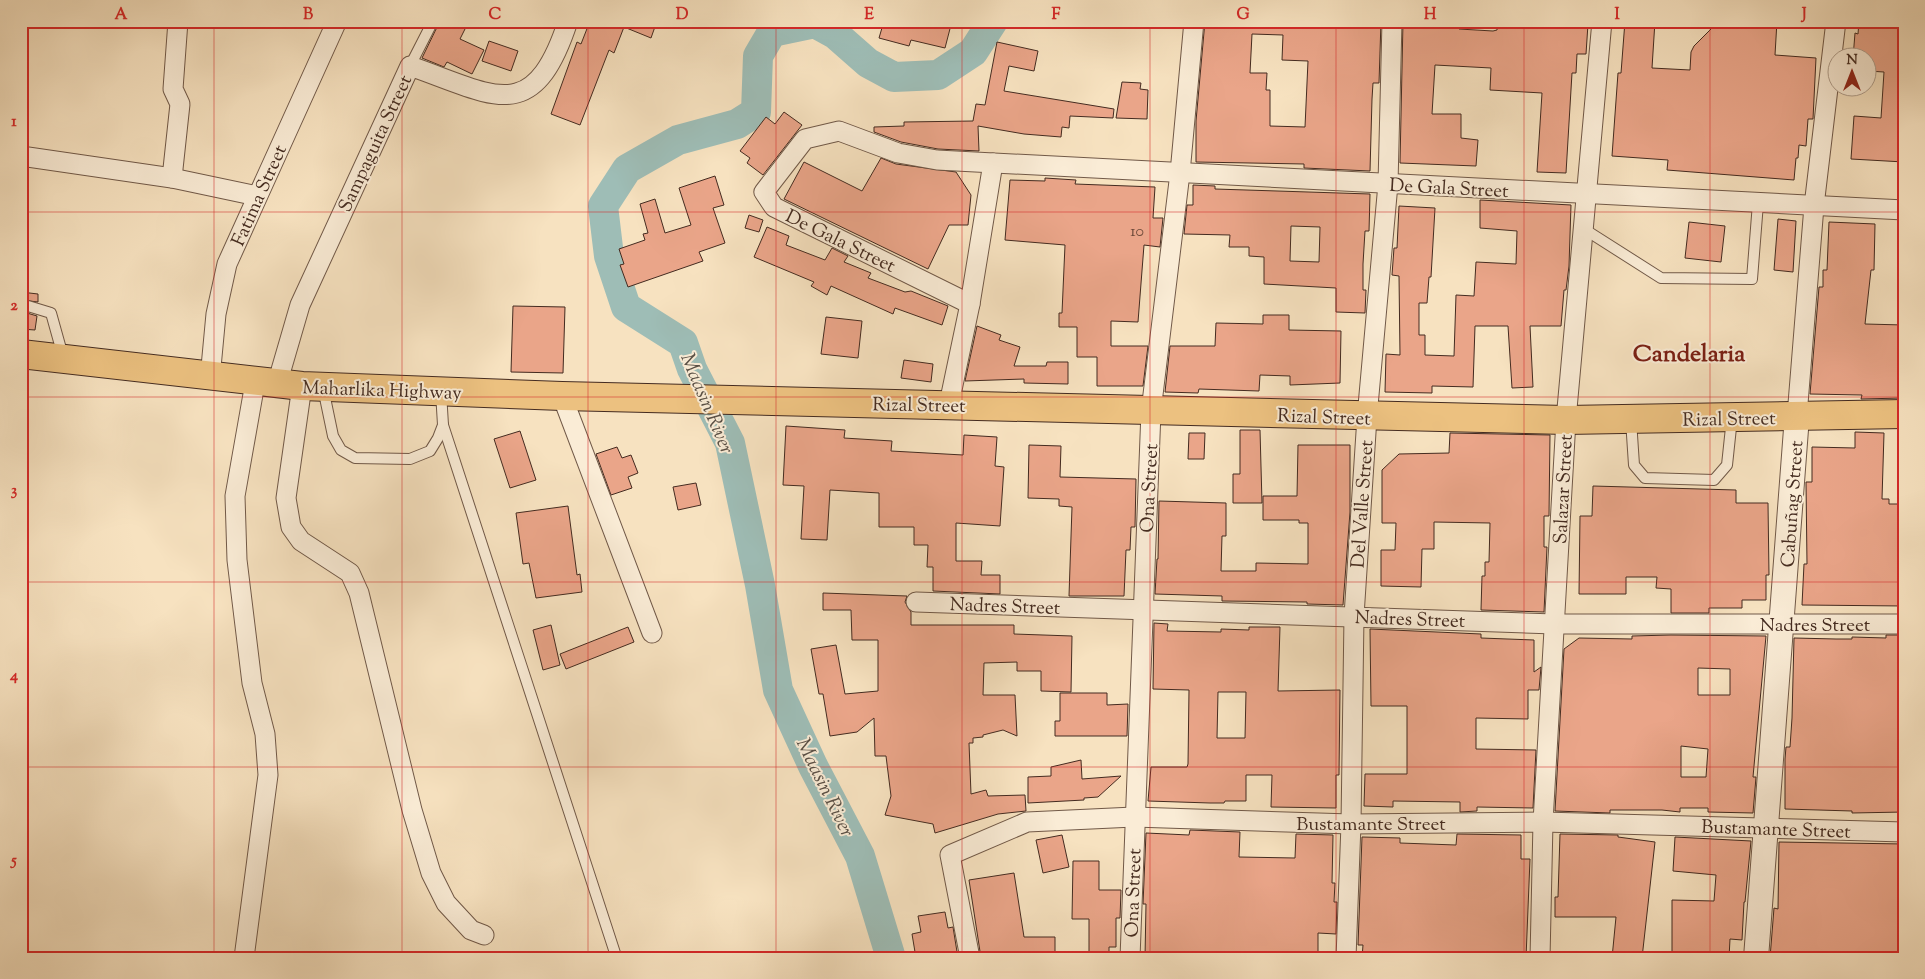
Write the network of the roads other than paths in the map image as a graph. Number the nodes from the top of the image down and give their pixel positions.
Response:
1 (178, 21) edge
2 (337, 21) edge
3 (433, 21) edge
4 (568, 21) edge
5 (1194, 21) edge
6 (1392, 21) edge
7 (1602, 21) edge
8 (1836, 21) edge
9 (410, 66) junction
10 (21, 156) edge
11 (994, 164) junction
12 (1180, 173) junction
13 (172, 178) junction
14 (1388, 184) junction
15 (1587, 194) junction
16 (257, 196) junction
17 (1758, 203) junction
18 (1814, 206) junction
19 (1904, 210) edge
20 (1584, 230) junction
21 (970, 304) junction
22 (21, 307) edge
23 (21, 354) edge
24 (64, 360) junction
25 (210, 378) junction
26 (289, 385) junction
27 (441, 392) junction
28 (562, 396) junction
29 (744, 400) joint
30 (949, 404) junction
31 (1151, 411) junction
32 (1904, 414) edge
33 (1797, 416) junction
34 (1367, 417) junction
35 (1732, 418) junction
36 (1566, 420) junction
37 (1631, 420) junction
38 (443, 425) junction
39 (916, 602) dead end
40 (1142, 609) junction
41 (1354, 616) junction
42 (1555, 624) junction
43 (1782, 624) junction
44 (1904, 624) edge
45 (652, 634) dead end
46 (1134, 817) junction
47 (1543, 822) junction
48 (1351, 824) junction
49 (1764, 827) junction
50 (1904, 832) edge
51 (484, 935) dead end
52 (616, 956) dead end
53 (244, 958) edge
54 (970, 958) edge
55 (1130, 958) edge
56 (1346, 958) edge
57 (1540, 958) edge
58 (1756, 958) edge

1 - 13 street
2 - 16 street, Fatima Street
3 - 9 lane
4 - 9 street, Sampaguita Street
5 - 12 street, Ona Street
6 - 14 street, Del Valle Street
7 - 15 street, Salazar Street
8 - 18 street, Cabuñag Street
9 - 26 street, Sampaguita Street
10 - 13 street
11 - 12 street, De Gala Street
11 - 21 street
11 - 21 street, De Gala Street
12 - 14 street, De Gala Street
12 - 31 street, Ona Street
13 - 16 street
14 - 15 street, De Gala Street
14 - 34 street, Del Valle Street
15 - 17 street, De Gala Street
15 - 20 street, Salazar Street
16 - 25 street, Fatima Street
17 - 18 street, De Gala Street
17 - 20 lane
18 - 19 street, De Gala Street
18 - 33 street, Cabuñag Street
20 - 36 street, Salazar Street
21 - 30 street
22 - 24 lane
23 - 24 main road, Maharlika Highway
24 - 25 main road, Maharlika Highway
25 - 26 main road, Maharlika Highway
26 - 27 main road, Maharlika Highway
26 - 38 lane
26 - 51 street
26 - 53 street
27 - 28 main road, Maharlika Highway
27 - 38 lane
28 - 29 main road, Maharlika Highway
28 - 45 street
29 - 30 main road, Rizal Street
30 - 31 main road, Rizal Street
31 - 34 main road, Rizal Street
31 - 40 street, Ona Street
32 - 33 main road, Rizal Street
33 - 35 main road, Rizal Street
33 - 43 street, Cabuñag Street
34 - 36 main road, Rizal Street
34 - 41 street, Del Valle Street
35 - 37 main road, Rizal Street
35 - 37 lane
36 - 37 main road, Rizal Street
36 - 42 street, Salazar Street
38 - 52 lane
39 - 40 street, Nadres Street
40 - 41 street, Nadres Street
40 - 46 street, Ona Street
41 - 42 street, Nadres Street
41 - 48 street, Del Valle Street
42 - 43 street, Nadres Street
42 - 47 street, Salazar Street
43 - 44 street, Nadres Street
43 - 49 street, Cabuñag Street
46 - 48 street, Bustamante Street
46 - 54 street, Bustamante Street
46 - 55 street, Ona Street
47 - 48 street, Bustamante Street
47 - 49 street, Bustamante Street
47 - 57 street, Salazar Street
48 - 56 street, Del Valle Street
49 - 50 street, Bustamante Street
49 - 58 street, Cabuñag Street

